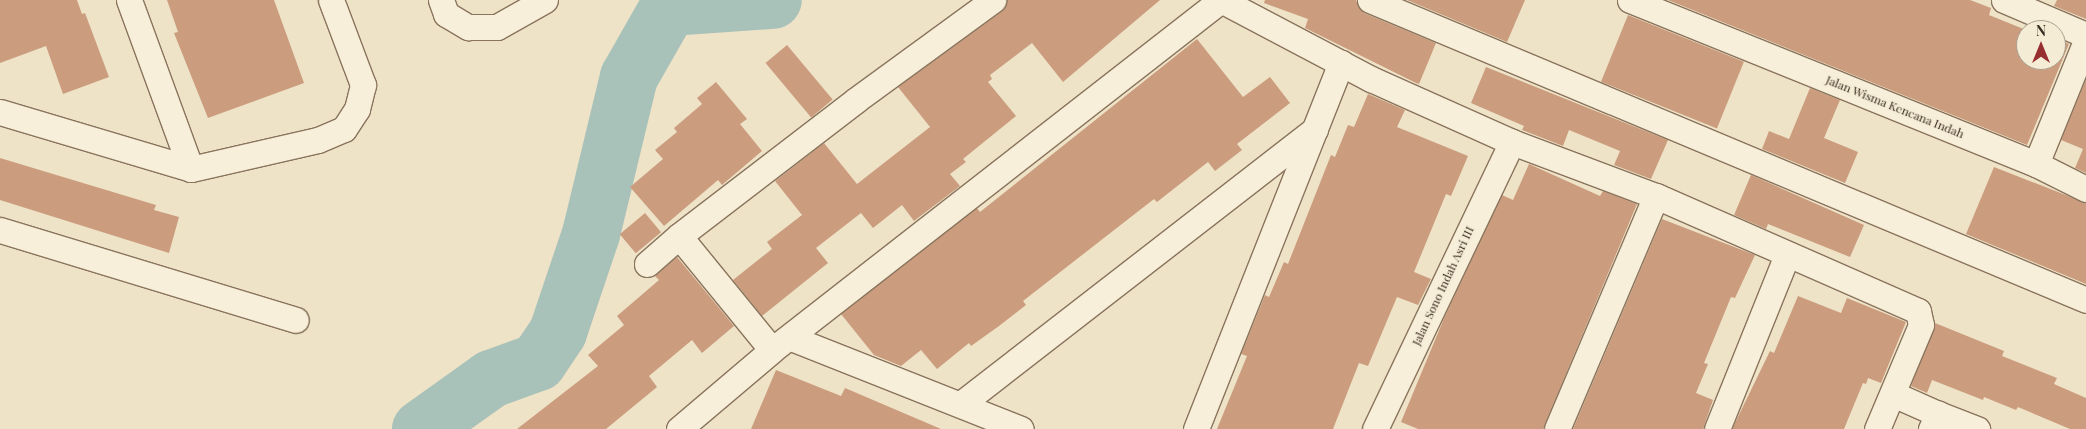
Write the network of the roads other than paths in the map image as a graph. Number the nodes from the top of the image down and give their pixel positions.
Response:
1 (129, 0) edge
2 (331, 0) edge
3 (441, 0) edge
4 (545, 0) edge
5 (993, 0) edge
6 (1221, 0) edge
7 (1370, 0) edge
8 (1630, 0) edge
9 (2004, 0) edge
10 (2086, 35) edge
11 (2086, 41) edge
12 (1341, 63) junction
13 (0, 112) edge
14 (1315, 129) junction
15 (1512, 142) junction
16 (2036, 164) junction
17 (191, 169) junction
18 (2086, 189) edge
19 (1656, 196) junction
20 (0, 230) edge
21 (679, 236) junction
22 (1786, 255) junction
23 (647, 264) dead end
24 (2086, 300) edge
25 (296, 320) dead end
26 (781, 344) junction
27 (1893, 394) junction
28 (961, 404) junction
29 (1935, 421) edge
30 (679, 429) edge
31 (1021, 429) edge
32 (1196, 429) edge
33 (1375, 429) edge
34 (1557, 429) edge
35 (1717, 429) edge
36 (1877, 429) edge
37 (1976, 429) edge

1 - 17 street
2 - 17 street
3 - 4 street
5 - 21 street
6 - 12 street
6 - 26 street
7 - 24 street
8 - 16 street, Jalan Wisma Kencana Indah
9 - 10 street
11 - 16 street
12 - 14 street
12 - 15 street
13 - 17 street
14 - 28 street
14 - 32 street
15 - 19 street
15 - 33 street, Jalan Sono Indah Asri III
16 - 18 street, Jalan Wisma Kencana Indah
19 - 22 street
19 - 34 street
20 - 25 street
21 - 23 street
21 - 26 street
22 - 27 street
22 - 35 street
26 - 28 street
26 - 30 street
27 - 29 street
27 - 36 street
28 - 31 street
29 - 37 street

